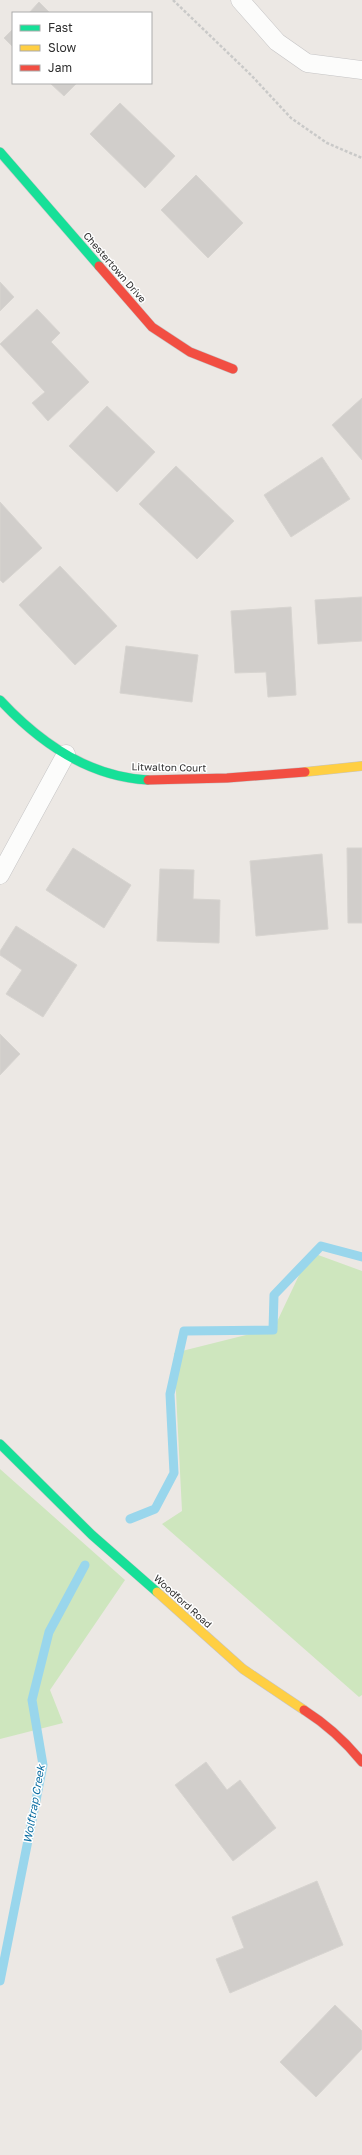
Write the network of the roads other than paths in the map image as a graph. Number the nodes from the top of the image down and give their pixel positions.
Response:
1 (240, 0) edge
2 (362, 70) edge
3 (0, 152) edge
4 (233, 369) dead end
5 (0, 700) edge
6 (66, 754) junction
7 (362, 766) edge
8 (0, 875) edge
9 (0, 1444) edge
10 (362, 1762) edge

1 - 2 lane
3 - 4 street, Chestertown Drive
5 - 6 street, Litwalton Court
6 - 7 street, Litwalton Court
6 - 8 lane
9 - 10 street, Woodford Road

